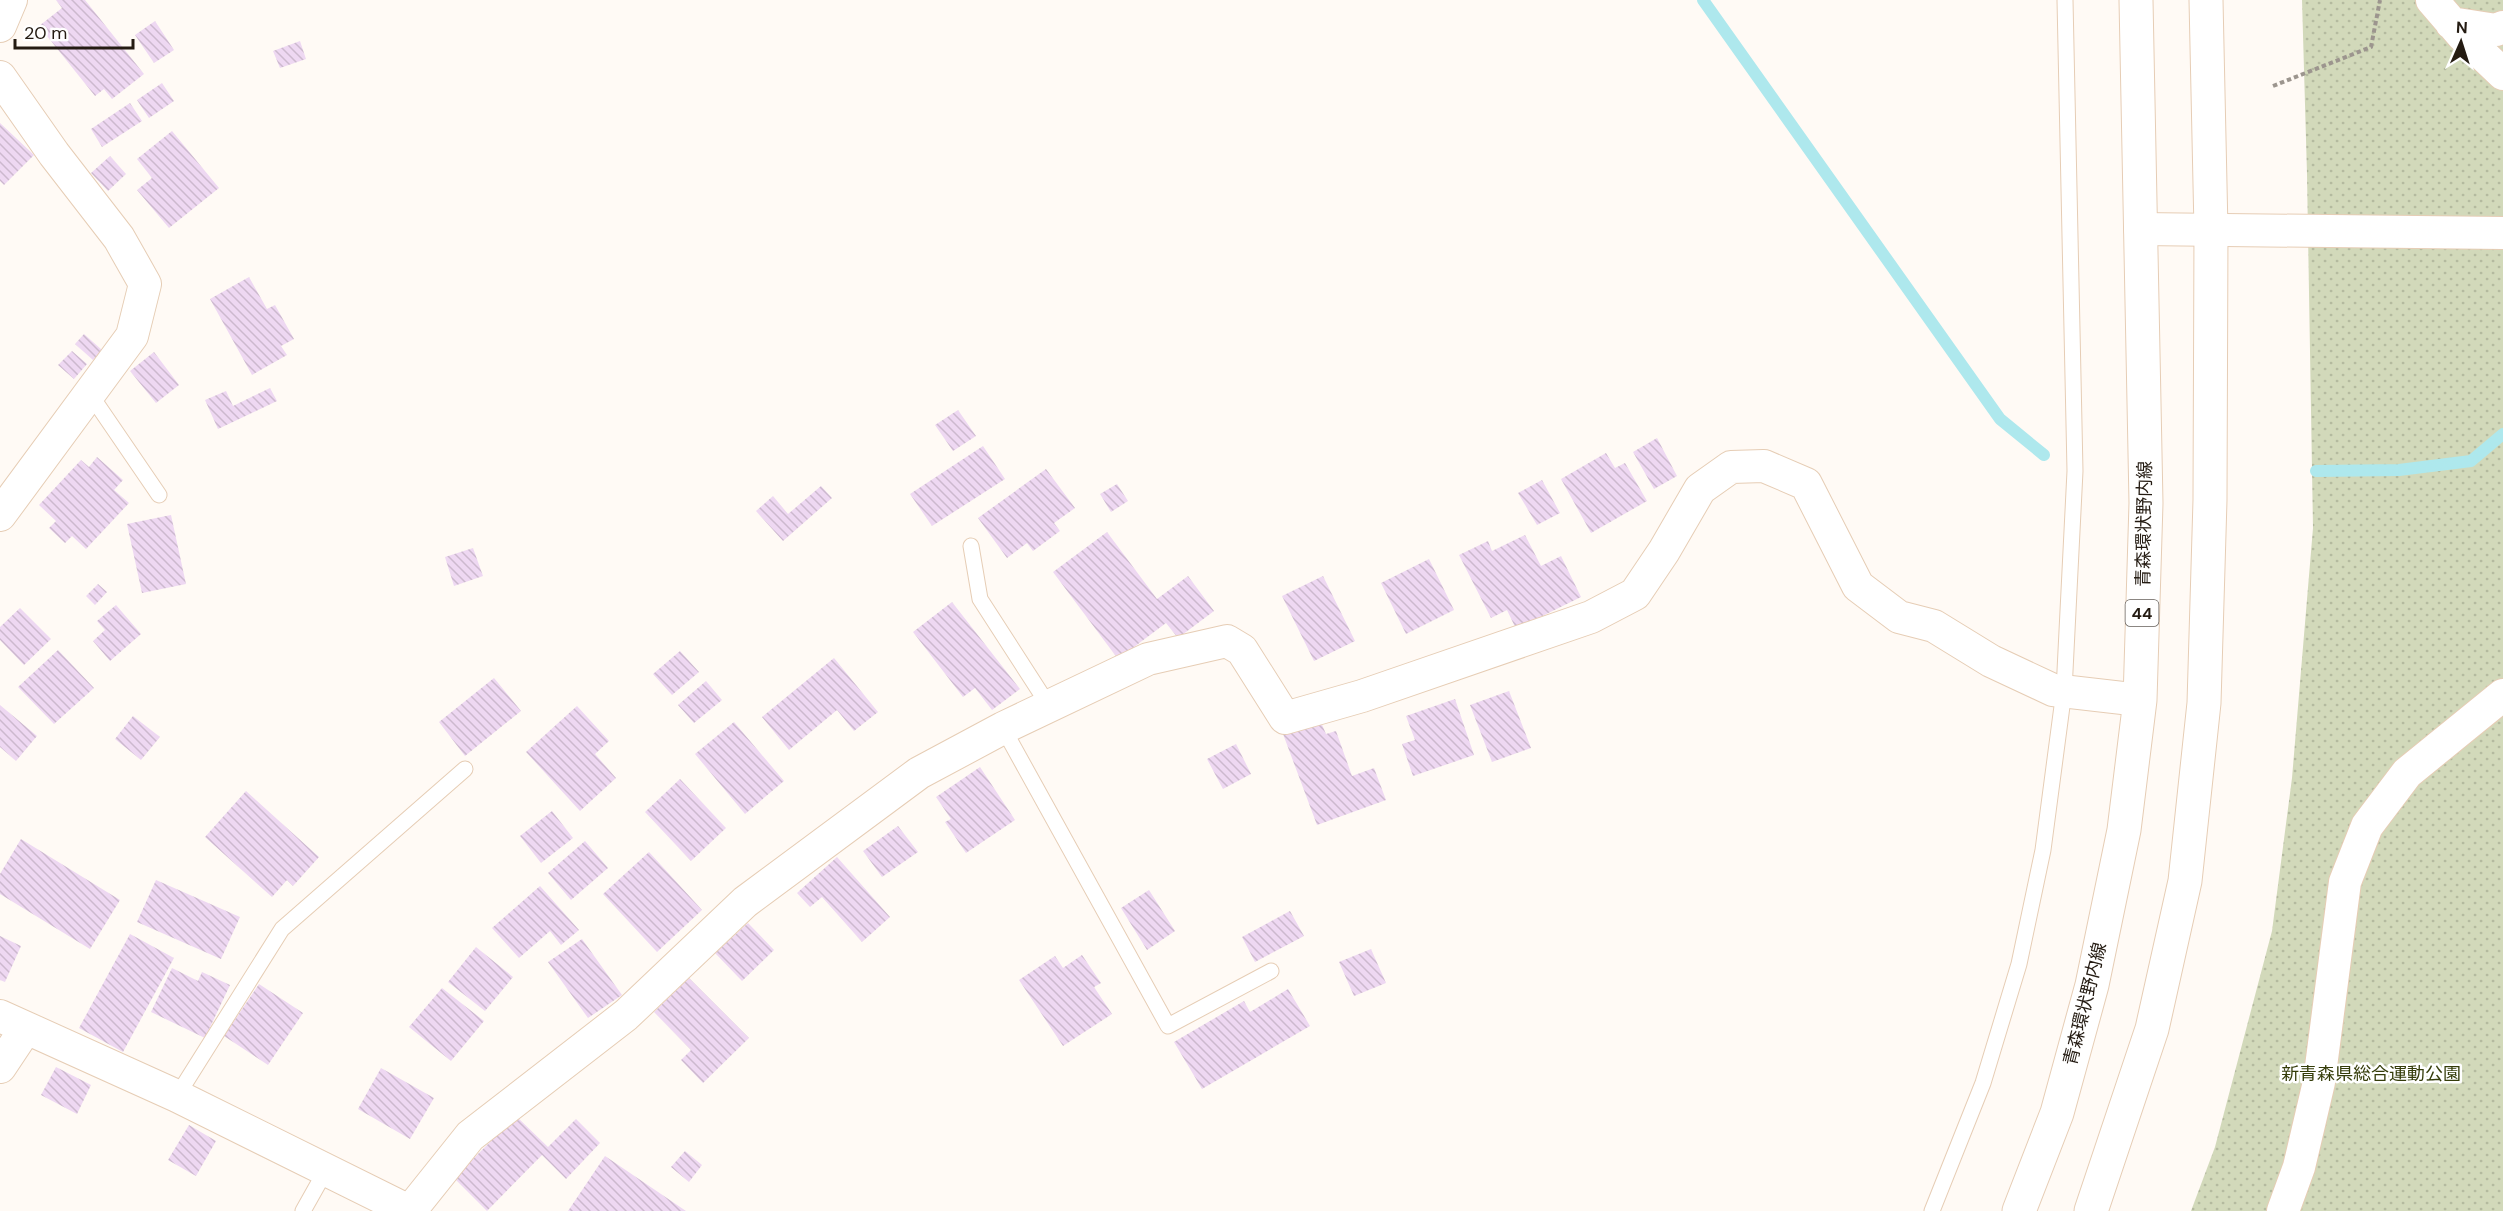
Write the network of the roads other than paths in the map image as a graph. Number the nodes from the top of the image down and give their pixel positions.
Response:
1 (11, 0) edge
2 (2065, 0) edge
3 (2136, 0) edge
4 (2206, 0) edge
5 (2441, 11) edge
6 (0, 26) edge
7 (2503, 27) edge
8 (2503, 74) edge
9 (0, 77) edge
10 (2503, 207) edge
11 (2140, 229) junction
12 (2211, 230) junction
13 (2494, 233) edge
14 (90, 394) junction
15 (159, 495) dead end
16 (0, 515) edge
17 (971, 546) dead end
18 (2064, 691) junction
19 (2503, 695) edge
20 (2140, 700) junction
21 (1049, 706) junction
22 (1003, 728) junction
23 (465, 769) dead end
24 (1271, 971) dead end
25 (13, 1022) edge
26 (0, 1067) edge
27 (177, 1096) junction
28 (326, 1170) junction
29 (303, 1211) edge
30 (410, 1211) edge
31 (1932, 1211) edge
32 (2019, 1211) edge
33 (2091, 1211) edge
34 (2283, 1211) edge

1 - 6 street
2 - 18 lane
3 - 11 main road, 青森環状野内線 / 44
4 - 12 main road
5 - 7 street
5 - 8 street
9 - 14 street
10 - 13 street
11 - 12 street
11 - 20 main road, 青森環状野内線 / 44
12 - 13 street
12 - 33 main road
14 - 15 lane
14 - 16 street
17 - 21 lane
18 - 20 street
18 - 21 street
18 - 31 lane
19 - 34 street
20 - 32 main road, 青森環状野内線 / 44
21 - 22 street
22 - 24 lane
22 - 30 street
23 - 27 lane
25 - 26 street
25 - 27 street
27 - 28 street
28 - 29 lane
28 - 30 street

